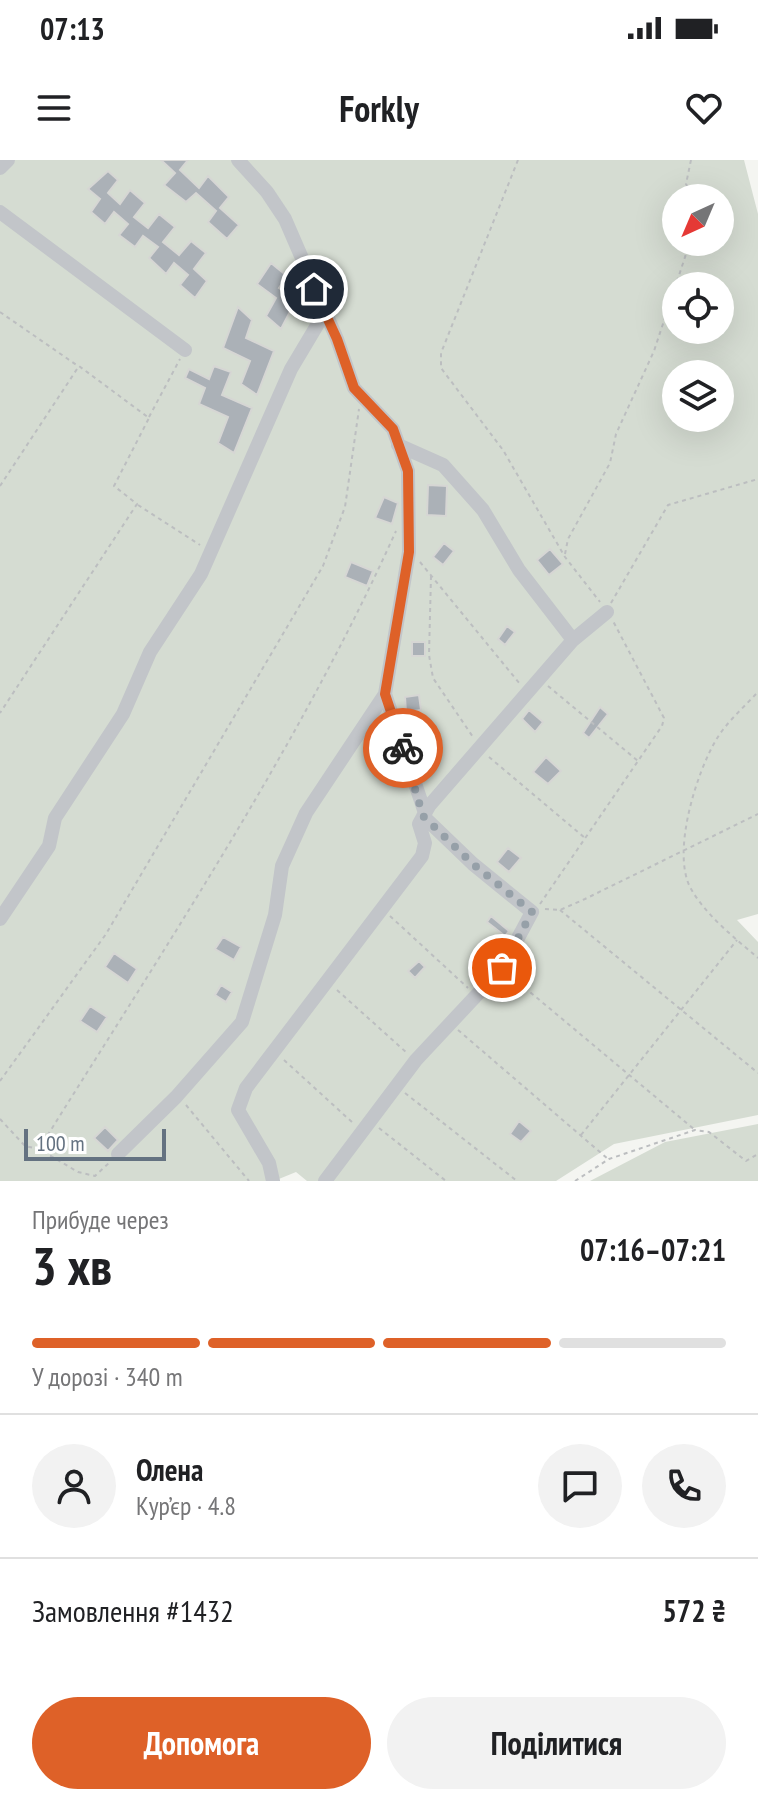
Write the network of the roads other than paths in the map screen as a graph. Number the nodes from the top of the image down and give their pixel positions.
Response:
1 (8, 160) edge
2 (238, 160) edge
3 (0, 168) edge
4 (0, 212) edge
5 (325, 312) junction
6 (185, 350) road end
7 (398, 445) junction
8 (607, 612) road end
9 (573, 640) junction
10 (385, 694) junction
11 (424, 815) junction
12 (0, 919) edge
13 (118, 1154) road end
14 (273, 1181) edge
15 (325, 1181) edge

1 - 3 street
2 - 5 street
4 - 6 street
5 - 7 street
5 - 12 street
7 - 9 street
7 - 10 street
8 - 9 street
9 - 11 street
10 - 11 street
10 - 13 street
11 - 14 street
11 - 15 street

